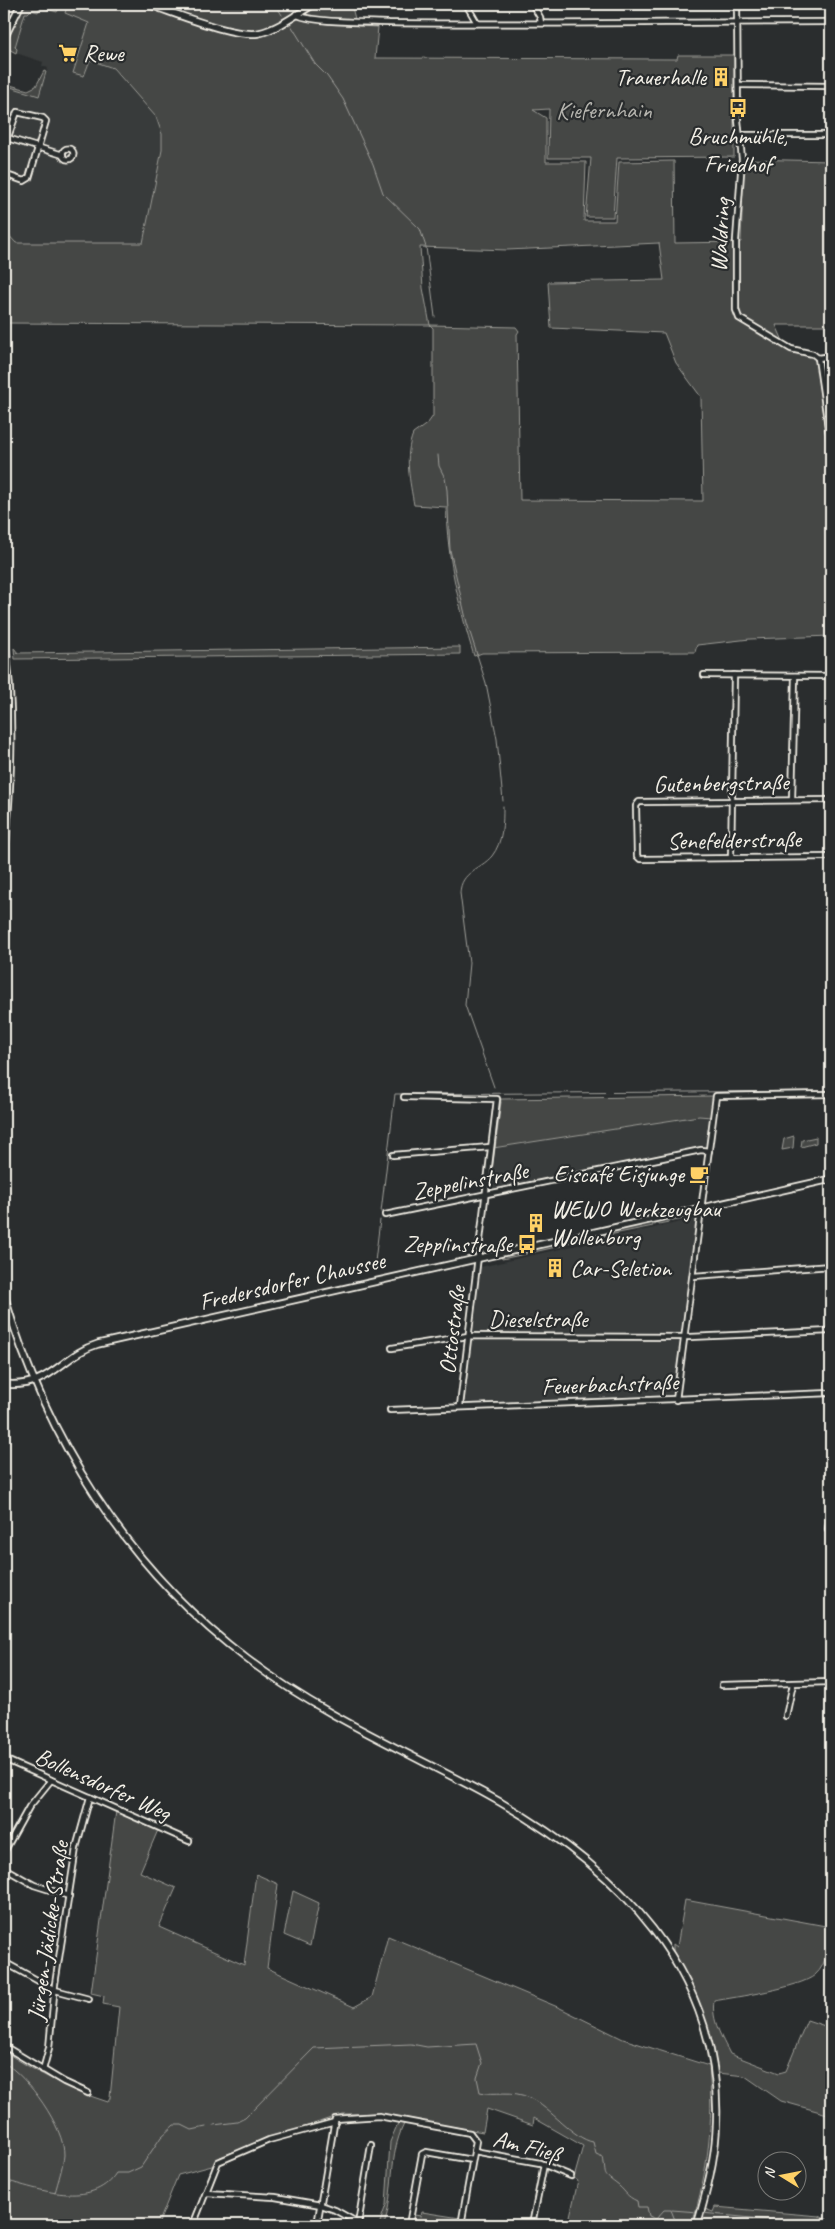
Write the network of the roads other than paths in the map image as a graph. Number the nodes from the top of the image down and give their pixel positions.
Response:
1 (21, 4) edge
2 (147, 4) edge
3 (314, 4) edge
4 (466, 4) edge
5 (532, 4) edge
6 (737, 4) edge
7 (296, 14) junction
8 (737, 22) junction
9 (831, 22) edge
10 (541, 23) junction
11 (477, 24) junction
12 (4, 38) edge
13 (738, 85) junction
14 (831, 86) edge
15 (740, 135) junction
16 (5, 137) edge
17 (831, 141) edge
18 (4, 148) edge
19 (39, 148) junction
20 (62, 155) dead end
21 (4, 174) edge
22 (831, 356) edge
23 (818, 358) junction
24 (830, 422) edge
25 (831, 448) edge
26 (4, 636) edge
27 (704, 675) dead end
28 (734, 675) junction
29 (795, 676) junction
30 (831, 676) edge
31 (792, 800) junction
32 (831, 800) edge
33 (730, 801) junction
34 (831, 857) edge
35 (637, 858) joint
36 (730, 858) junction
37 (4, 860) edge
38 (831, 1094) edge
39 (404, 1097) dead end
40 (490, 1146) junction
41 (709, 1151) junction
42 (393, 1155) dead end
43 (831, 1179) edge
44 (485, 1196) junction
45 (702, 1208) junction
46 (385, 1215) dead end
47 (477, 1258) junction
48 (831, 1266) edge
49 (693, 1276) junction
50 (4, 1295) edge
51 (831, 1331) edge
52 (468, 1336) junction
53 (684, 1336) junction
54 (392, 1348) dead end
55 (33, 1381) junction
56 (4, 1384) edge
57 (831, 1393) edge
58 (676, 1400) junction
59 (460, 1406) junction
60 (390, 1410) dead end
61 (831, 1508) edge
62 (830, 1533) edge
63 (831, 1682) edge
64 (793, 1684) junction
65 (722, 1685) dead end
66 (786, 1716) dead end
67 (4, 1759) edge
68 (51, 1780) junction
69 (90, 1797) junction
70 (189, 1841) dead end
71 (4, 1852) edge
72 (4, 1868) edge
73 (68, 1896) junction
74 (4, 1962) edge
75 (55, 1990) junction
76 (88, 1999) dead end
77 (4, 2046) edge
78 (42, 2070) junction
79 (88, 2092) dead end
80 (335, 2120) junction
81 (371, 2145) dead end
82 (474, 2151) junction
83 (472, 2160) junction
84 (544, 2164) junction
85 (571, 2176) dead end
86 (206, 2193) junction
87 (321, 2206) junction
88 (358, 2224) edge
89 (193, 2225) edge
90 (317, 2225) edge
91 (409, 2225) edge
92 (461, 2225) edge
93 (532, 2225) edge
94 (697, 2225) edge

1 - 12 main road
2 - 7 main road
3 - 7 main road
4 - 11 street
5 - 10 street
6 - 8 street, Waldring
7 - 11 street
8 - 9 street
8 - 10 street
8 - 13 street, Waldring
10 - 11 street
13 - 14 street
13 - 15 street, Waldring
15 - 17 street
15 - 23 street, Waldring
16 - 18 street
16 - 19 street
16 - 19 street
19 - 20 street
19 - 21 street
22 - 23 street
23 - 24 street
24 - 25 street
26 - 37 main road
27 - 28 street
28 - 29 street
28 - 33 street
29 - 30 street
29 - 31 street
31 - 32 street, Gutenbergstraße
31 - 33 street, Gutenbergstraße
33 - 35 street, Gutenbergstraße
33 - 36 street
34 - 36 street, Senefelderstraße
35 - 36 street, Senefelderstraße
38 - 41 street
39 - 40 street, Ottostraße
40 - 42 street
40 - 44 street, Ottostraße
41 - 44 street, Zeppelinstraße
41 - 45 street
43 - 45 main road, Fredersdorfer Chaussee
44 - 46 street, Zeppelinstraße
44 - 47 street, Ottostraße
45 - 47 main road, Fredersdorfer Chaussee
45 - 49 street
47 - 52 street, Ottostraße
47 - 55 main road, Fredersdorfer Chaussee
48 - 49 street
49 - 53 street
50 - 55 main road
51 - 53 street, Dieselstraße
52 - 53 street, Dieselstraße
52 - 54 street, Dieselstraße
52 - 59 street, Ottostraße
53 - 58 street
55 - 56 main road, Fredersdorfer Chaussee
55 - 94 main road
57 - 58 street, Feuerbachstraße
58 - 59 street, Feuerbachstraße
59 - 60 street, Feuerbachstraße
61 - 62 street
63 - 64 street
64 - 65 street
64 - 66 street
67 - 68 street, Bollensdorfer Weg
68 - 69 street, Bollensdorfer Weg
68 - 71 street
69 - 70 street, Bollensdorfer Weg
69 - 73 street, Jürgen-Jädicke-Straße
72 - 73 street
73 - 75 street, Jürgen-Jädicke-Straße
74 - 75 street
75 - 76 street
75 - 78 street, Jürgen-Jädicke-Straße
77 - 78 street
78 - 79 street
80 - 82 street
80 - 86 street
80 - 87 street
81 - 88 street
82 - 83 street
82 - 84 street, Am Fließ
83 - 91 street
83 - 92 street
84 - 85 street, Am Fließ
84 - 93 street
86 - 87 street
86 - 89 street
87 - 88 street
87 - 90 street

